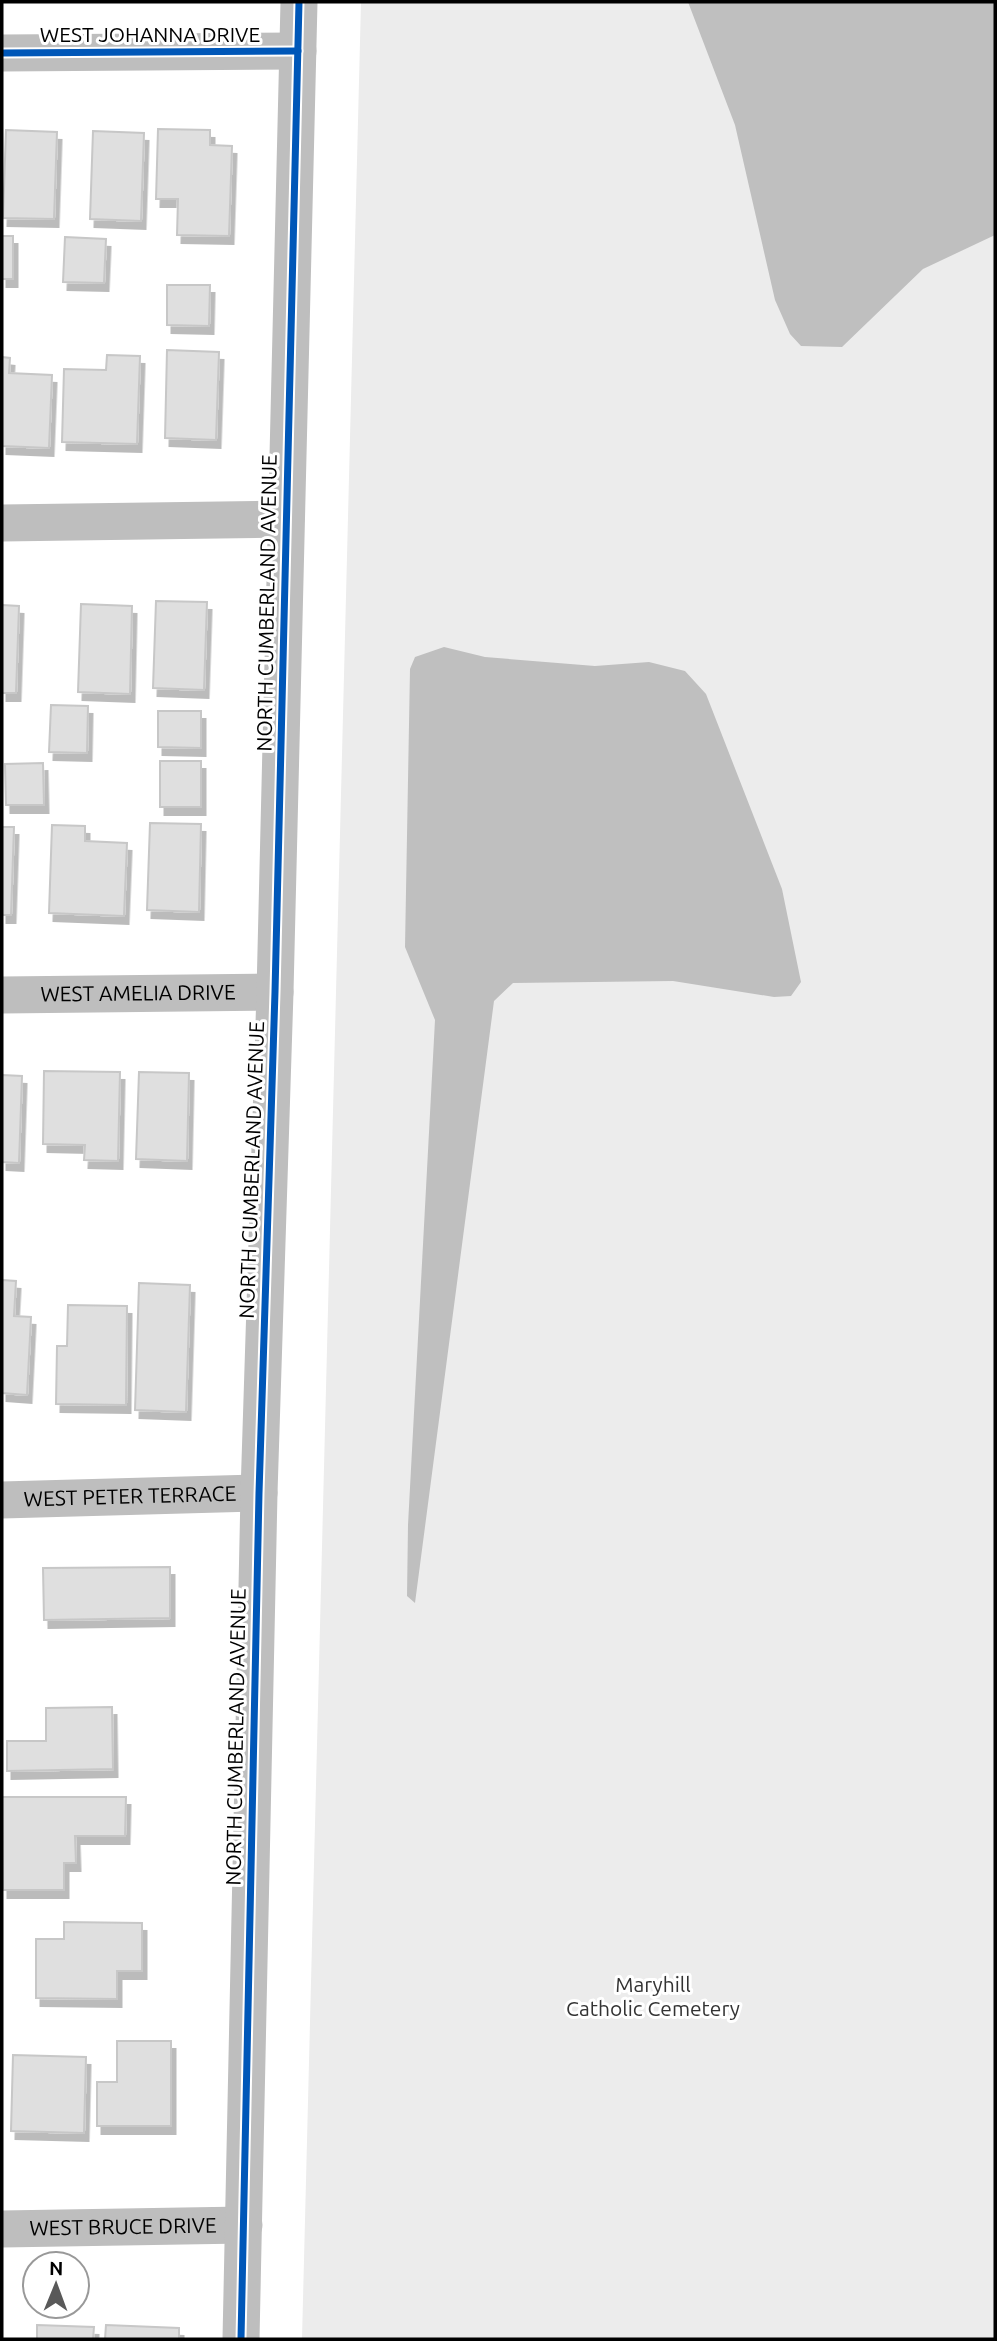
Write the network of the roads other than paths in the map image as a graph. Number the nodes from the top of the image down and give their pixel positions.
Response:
1 (299, 2) edge
2 (298, 51) junction
3 (2, 53) edge
4 (286, 519) junction
5 (2, 523) edge
6 (275, 992) junction
7 (2, 995) edge
8 (259, 1493) junction
9 (2, 1500) edge
10 (244, 2225) junction
11 (2, 2229) edge
12 (242, 2339) edge

1 - 2 street, NORTH CUMBERLAND AVENUE
2 - 3 street, WEST JOHANNA DRIVE
2 - 4 street, NORTH CUMBERLAND AVENUE
4 - 5 street
4 - 6 street, NORTH CUMBERLAND AVENUE
6 - 7 street, WEST AMELIA DRIVE
6 - 8 street, NORTH CUMBERLAND AVENUE
8 - 9 street, WEST PETER TERRACE
8 - 10 street, NORTH CUMBERLAND AVENUE
10 - 11 street, WEST BRUCE DRIVE
10 - 12 street, NORTH CUMBERLAND AVENUE

